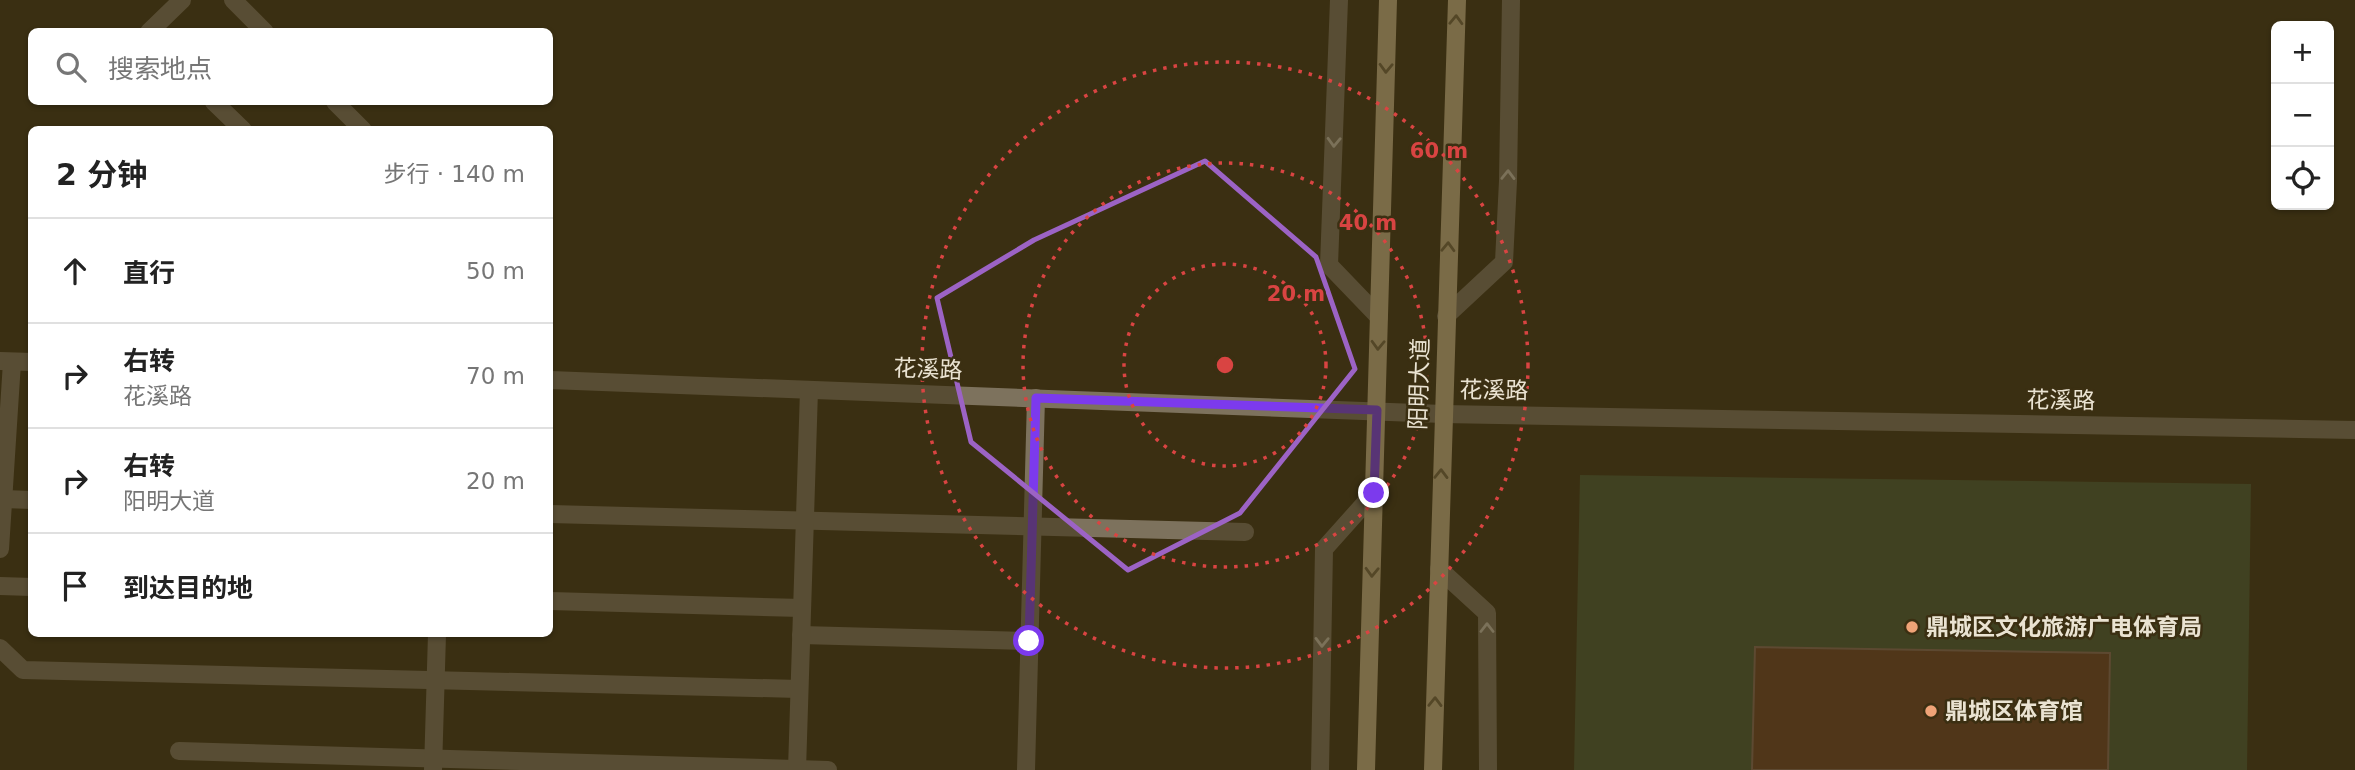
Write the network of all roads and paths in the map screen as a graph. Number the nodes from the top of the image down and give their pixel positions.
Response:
1 (182, 0) edge
2 (233, 0) edge
3 (1339, 0) edge
4 (1388, 0) edge
5 (1457, 0) edge
6 (1511, 0) edge
7 (153, 28) edge
8 (261, 28) edge
9 (217, 105) edge
10 (338, 105) edge
11 (239, 126) edge
12 (359, 126) edge
13 (1446, 316) junction
14 (1379, 317) junction
15 (6, 361) edge
16 (28, 362) edge
17 (553, 380) edge
18 (808, 390) junction
19 (1036, 398) junction
20 (1377, 410) junction
21 (1443, 414) junction
22 (2355, 430) edge
23 (1374, 493) junction
24 (3, 499) junction
25 (28, 500) edge
26 (553, 513) edge
27 (805, 520) junction
28 (1033, 526) junction
29 (1245, 532) dead end
30 (0, 549) edge
31 (1439, 569) junction
32 (0, 586) edge
33 (28, 587) edge
34 (553, 601) edge
35 (802, 608) junction
36 (801, 635) junction
37 (437, 637) edge
38 (1029, 641) junction
39 (0, 648) edge
40 (436, 680) junction
41 (799, 690) junction
42 (179, 751) dead end
43 (434, 764) edge
44 (797, 769) edge
45 (828, 770) edge
46 (1026, 770) edge
47 (1320, 770) edge
48 (1366, 770) edge
49 (1433, 770) edge
50 (1488, 770) edge

1 - 7 street
2 - 8 street
3 -> 14 street
4 -> 14 main road, 阳明大道
13 -> 5 main road, 阳明大道
13 -> 6 street
9 - 11 street
10 - 12 street
13 - 21 main road, 阳明大道
14 -> 20 main road, 阳明大道
15 - 16 street
15 - 24 street
17 - 18 street, 花溪路
18 - 19 street, 花溪路
18 - 27 street
19 - 20 street, 花溪路
19 - 28 street
20 - 21 street, 花溪路
20 - 23 main road, 阳明大道
21 - 22 street, 花溪路
31 -> 21 main road, 阳明大道
23 -> 47 street
23 -> 48 main road, 阳明大道
24 - 25 street
24 - 30 street
26 - 27 street
27 - 28 street
27 - 35 street
28 - 29 street
28 - 38 street
49 -> 31 main road, 阳明大道
50 -> 31 street
32 - 33 street
34 - 35 street
35 - 36 street
36 - 38 street
36 - 41 street
37 - 40 street
38 - 46 street
39 - 40 street
40 - 41 street
40 - 43 street
41 - 44 street
42 - 43 street
43 - 44 street
44 - 45 street

